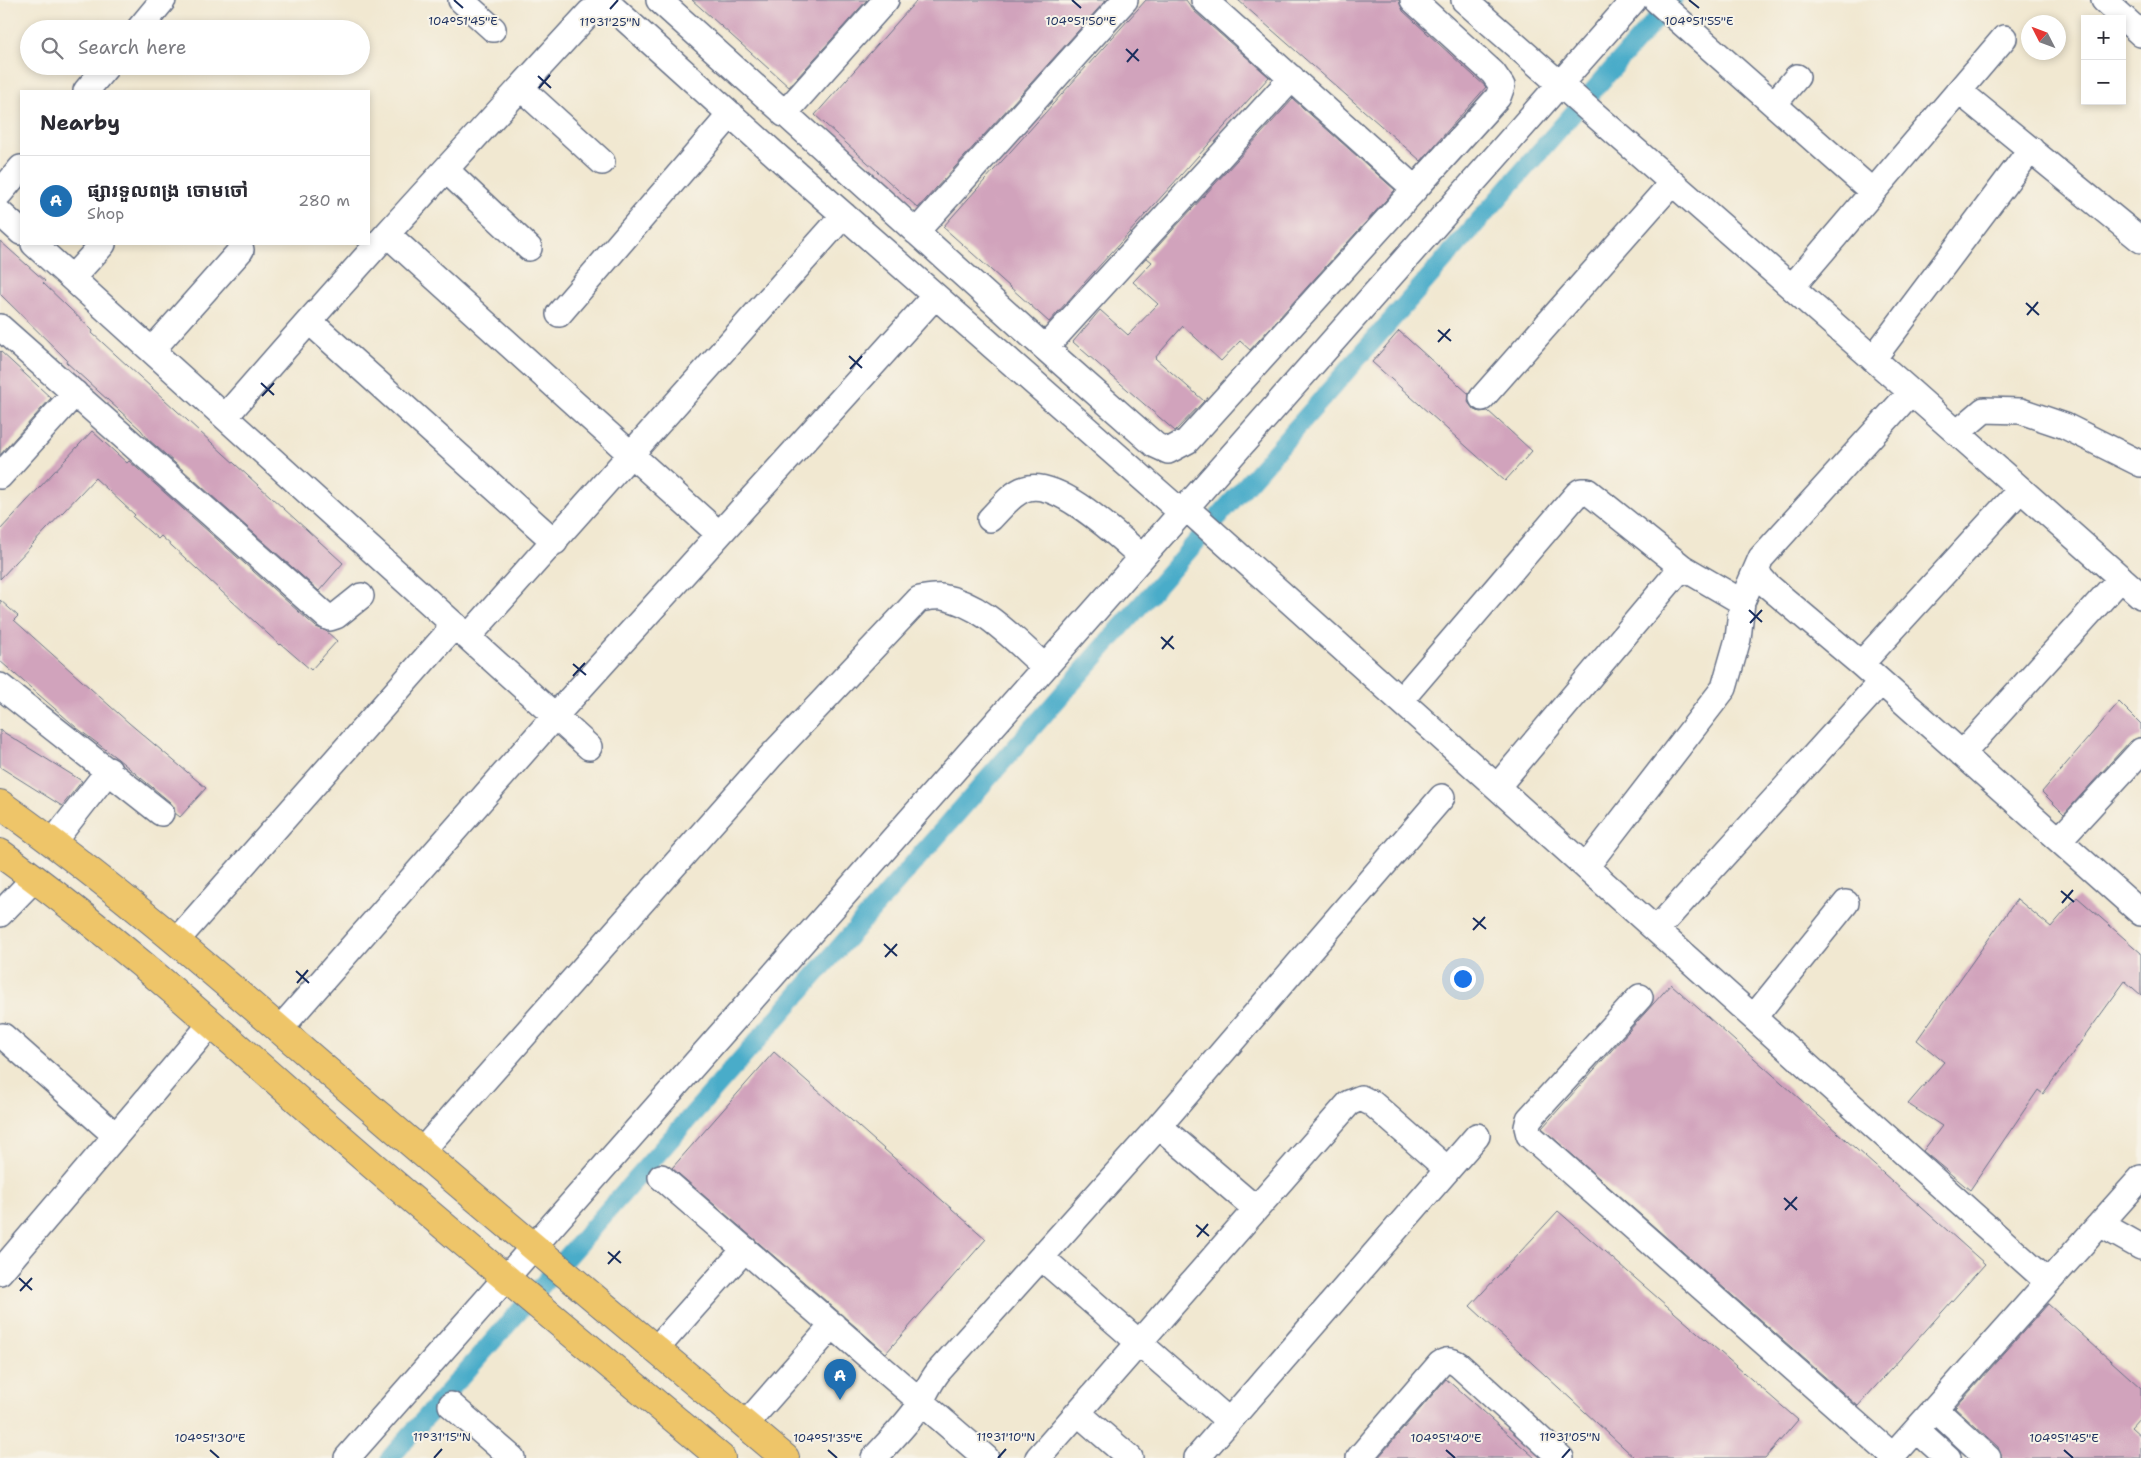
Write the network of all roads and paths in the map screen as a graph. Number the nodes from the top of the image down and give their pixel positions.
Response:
1 (163, 0) edge
2 (461, 0) edge
3 (659, 0) edge
4 (886, 0) edge
5 (1125, 0) edge
6 (1204, 0) edge
7 (1413, 0) edge
8 (1464, 0) edge
9 (1634, 0) edge
10 (1656, 0) edge
11 (2104, 0) edge
12 (598, 3) edge
13 (146, 20) edge
14 (2139, 27) edge
15 (493, 29) dead end
16 (2004, 38) dead end
17 (99, 75) edge
18 (1797, 77) dead end
19 (1292, 78) junction
20 (521, 88) junction
21 (87, 90) edge
22 (1959, 91) junction
23 (1572, 94) junction
24 (1774, 104) junction
25 (731, 114) junction
26 (784, 114) junction
27 (2031, 149) junction
28 (602, 162) dead end
29 (20, 169) edge
30 (446, 170) junction
31 (1672, 183) junction
32 (1415, 189) junction
33 (1873, 192) junction
34 (0, 193) edge
35 (0, 213) edge
36 (844, 215) junction
37 (20, 231) edge
38 (916, 232) junction
39 (387, 234) junction
40 (2141, 240) edge
41 (35, 245) edge
42 (102, 245) edge
43 (529, 248) dead end
44 (241, 250) dead end
45 (72, 278) junction
46 (1792, 287) junction
47 (935, 296) junction
48 (560, 314) dead end
49 (309, 321) junction
50 (0, 327) edge
51 (1045, 348) junction
52 (152, 350) junction
53 (1872, 359) junction
54 (1911, 392) junction
55 (75, 393) junction
56 (1482, 398) dead end
57 (226, 417) junction
58 (1957, 433) junction
59 (630, 455) junction
60 (2141, 464) edge
61 (0, 476) edge
62 (2020, 490) junction
63 (1193, 516) junction
64 (990, 519) dead end
65 (719, 534) junction
66 (554, 542) junction
67 (1142, 556) junction
68 (1682, 567) junction
69 (1757, 569) junction
70 (2121, 578) junction
71 (361, 596) dead end
72 (2141, 596) edge
73 (1742, 602) junction
74 (462, 631) junction
75 (1861, 664) junction
76 (1044, 666) junction
77 (1881, 682) junction
78 (0, 686) edge
79 (1401, 700) junction
80 (555, 716) junction
81 (589, 747) dead end
82 (2141, 751) edge
83 (1962, 754) junction
84 (109, 770) junction
85 (1497, 787) junction
86 (1442, 797) dead end
87 (0, 804) edge
88 (162, 812) dead end
89 (2059, 840) junction
90 (53, 842) junction
91 (0, 852) edge
92 (1586, 867) junction
93 (34, 878) junction
94 (1846, 903) dead end
95 (2141, 913) edge
96 (0, 914) edge
97 (1656, 930) junction
98 (176, 941) junction
99 (1640, 997) dead end
100 (1754, 1018) junction
101 (210, 1025) junction
102 (280, 1030) junction
103 (3, 1036) dead end
104 (1158, 1126) junction
105 (115, 1135) junction
106 (1477, 1136) dead end
107 (421, 1152) junction
108 (1447, 1169) junction
109 (662, 1177) dead end
110 (2141, 1178) edge
111 (1256, 1209) junction
112 (2100, 1224) junction
113 (2141, 1248) edge
114 (744, 1249) junction
115 (1042, 1258) junction
116 (550, 1261) junction
117 (0, 1272) edge
118 (2048, 1282) junction
119 (523, 1293) junction
120 (833, 1325) junction
121 (1140, 1343) junction
122 (656, 1349) junction
123 (920, 1401) junction
124 (451, 1405) dead end
125 (1935, 1409) junction
126 (1078, 1413) junction
127 (1229, 1421) junction
128 (745, 1425) junction
129 (1917, 1430) junction
130 (1892, 1457) edge
131 (347, 1458) edge
132 (512, 1458) edge
133 (721, 1458) edge
134 (785, 1458) edge
135 (874, 1458) edge
136 (986, 1458) edge
137 (1038, 1458) edge
138 (1130, 1458) edge
139 (1197, 1458) edge
140 (1359, 1458) edge
141 (1561, 1458) edge
142 (1948, 1458) edge
143 (1988, 1458) edge

1 - 13 street
2 - 15 street
3 - 26 street
4 - 26 street
5 - 38 street
6 - 19 street
7 - 32 street
8 - 23 street
9 - 23 street
10 - 24 street
11 - 14 street
12 - 20 street
12 - 25 street
16 - 22 street
17 - 21 street
18 - 24 street
19 - 32 street
19 - 51 street
20 - 28 street
20 - 30 street
22 - 27 street
22 - 33 street
23 - 31 street
23 - 63 street
24 - 33 street
25 - 36 street
25 - 48 street
26 - 38 street
27 - 40 street
27 - 53 street
29 - 34 street
30 - 39 street
30 - 43 street
31 - 46 street
31 - 56 street
32 - 51 street
33 - 46 street
35 - 37 street
36 - 47 street
36 - 59 street
38 - 51 street
39 - 49 street
39 - 59 street
41 - 45 street
42 - 45 street
44 - 52 street
45 - 52 street
46 - 53 street
47 - 63 street
47 - 65 street
49 - 57 street
49 - 66 street
50 - 55 street
52 - 57 street
53 - 54 street
54 - 58 street
54 - 69 street
55 - 61 street
55 - 71 street
57 - 74 street
58 - 60 street
58 - 62 street
59 - 65 street
59 - 66 street
62 - 70 street
62 - 75 street
63 - 67 street
63 - 79 street
64 - 67 street
65 - 80 street
66 - 74 street
67 - 76 street
68 - 73 street
68 - 79 street
68 - 85 street
69 - 73 street
69 - 75 street
70 - 72 street
70 - 83 street
73 - 92 street
74 - 80 street
74 - 98 street
75 - 77 street
76 - 107 street
76 - 116 street
77 - 83 street
77 - 97 street
78 - 84 street
79 - 85 street
80 - 81 street
80 - 102 street
82 - 89 street
83 - 89 street
84 - 88 street
84 - 90 street
85 - 92 street
86 - 104 street
87 - 90 main road
89 - 95 street
90 - 98 main road
91 - 93 main road
92 - 97 street
93 - 96 street
93 - 101 main road
94 - 100 street
97 - 100 street
98 - 102 main road
99 - 130 street
100 - 118 street
101 - 105 street
101 - 119 main road
102 - 107 main road
103 - 105 street
104 - 111 street
104 - 115 street
105 - 117 street
106 - 108 street
107 - 116 main road
108 - 111 street
108 - 127 street
109 - 114 street
110 - 112 street
111 - 121 street
112 - 113 street
112 - 118 street
114 - 120 street
114 - 122 street
115 - 121 street
115 - 123 street
116 - 119 street
116 - 122 main road
118 - 125 street
119 - 131 street
119 - 133 main road
120 - 123 street
120 - 128 street
121 - 126 street
121 - 127 street
122 - 128 main road
123 - 135 street
123 - 136 street
124 - 132 street
125 - 129 street
125 - 143 street
126 - 137 street
126 - 138 street
127 - 139 street
128 - 134 main road
129 - 130 street
129 - 142 street
140 - 141 street

